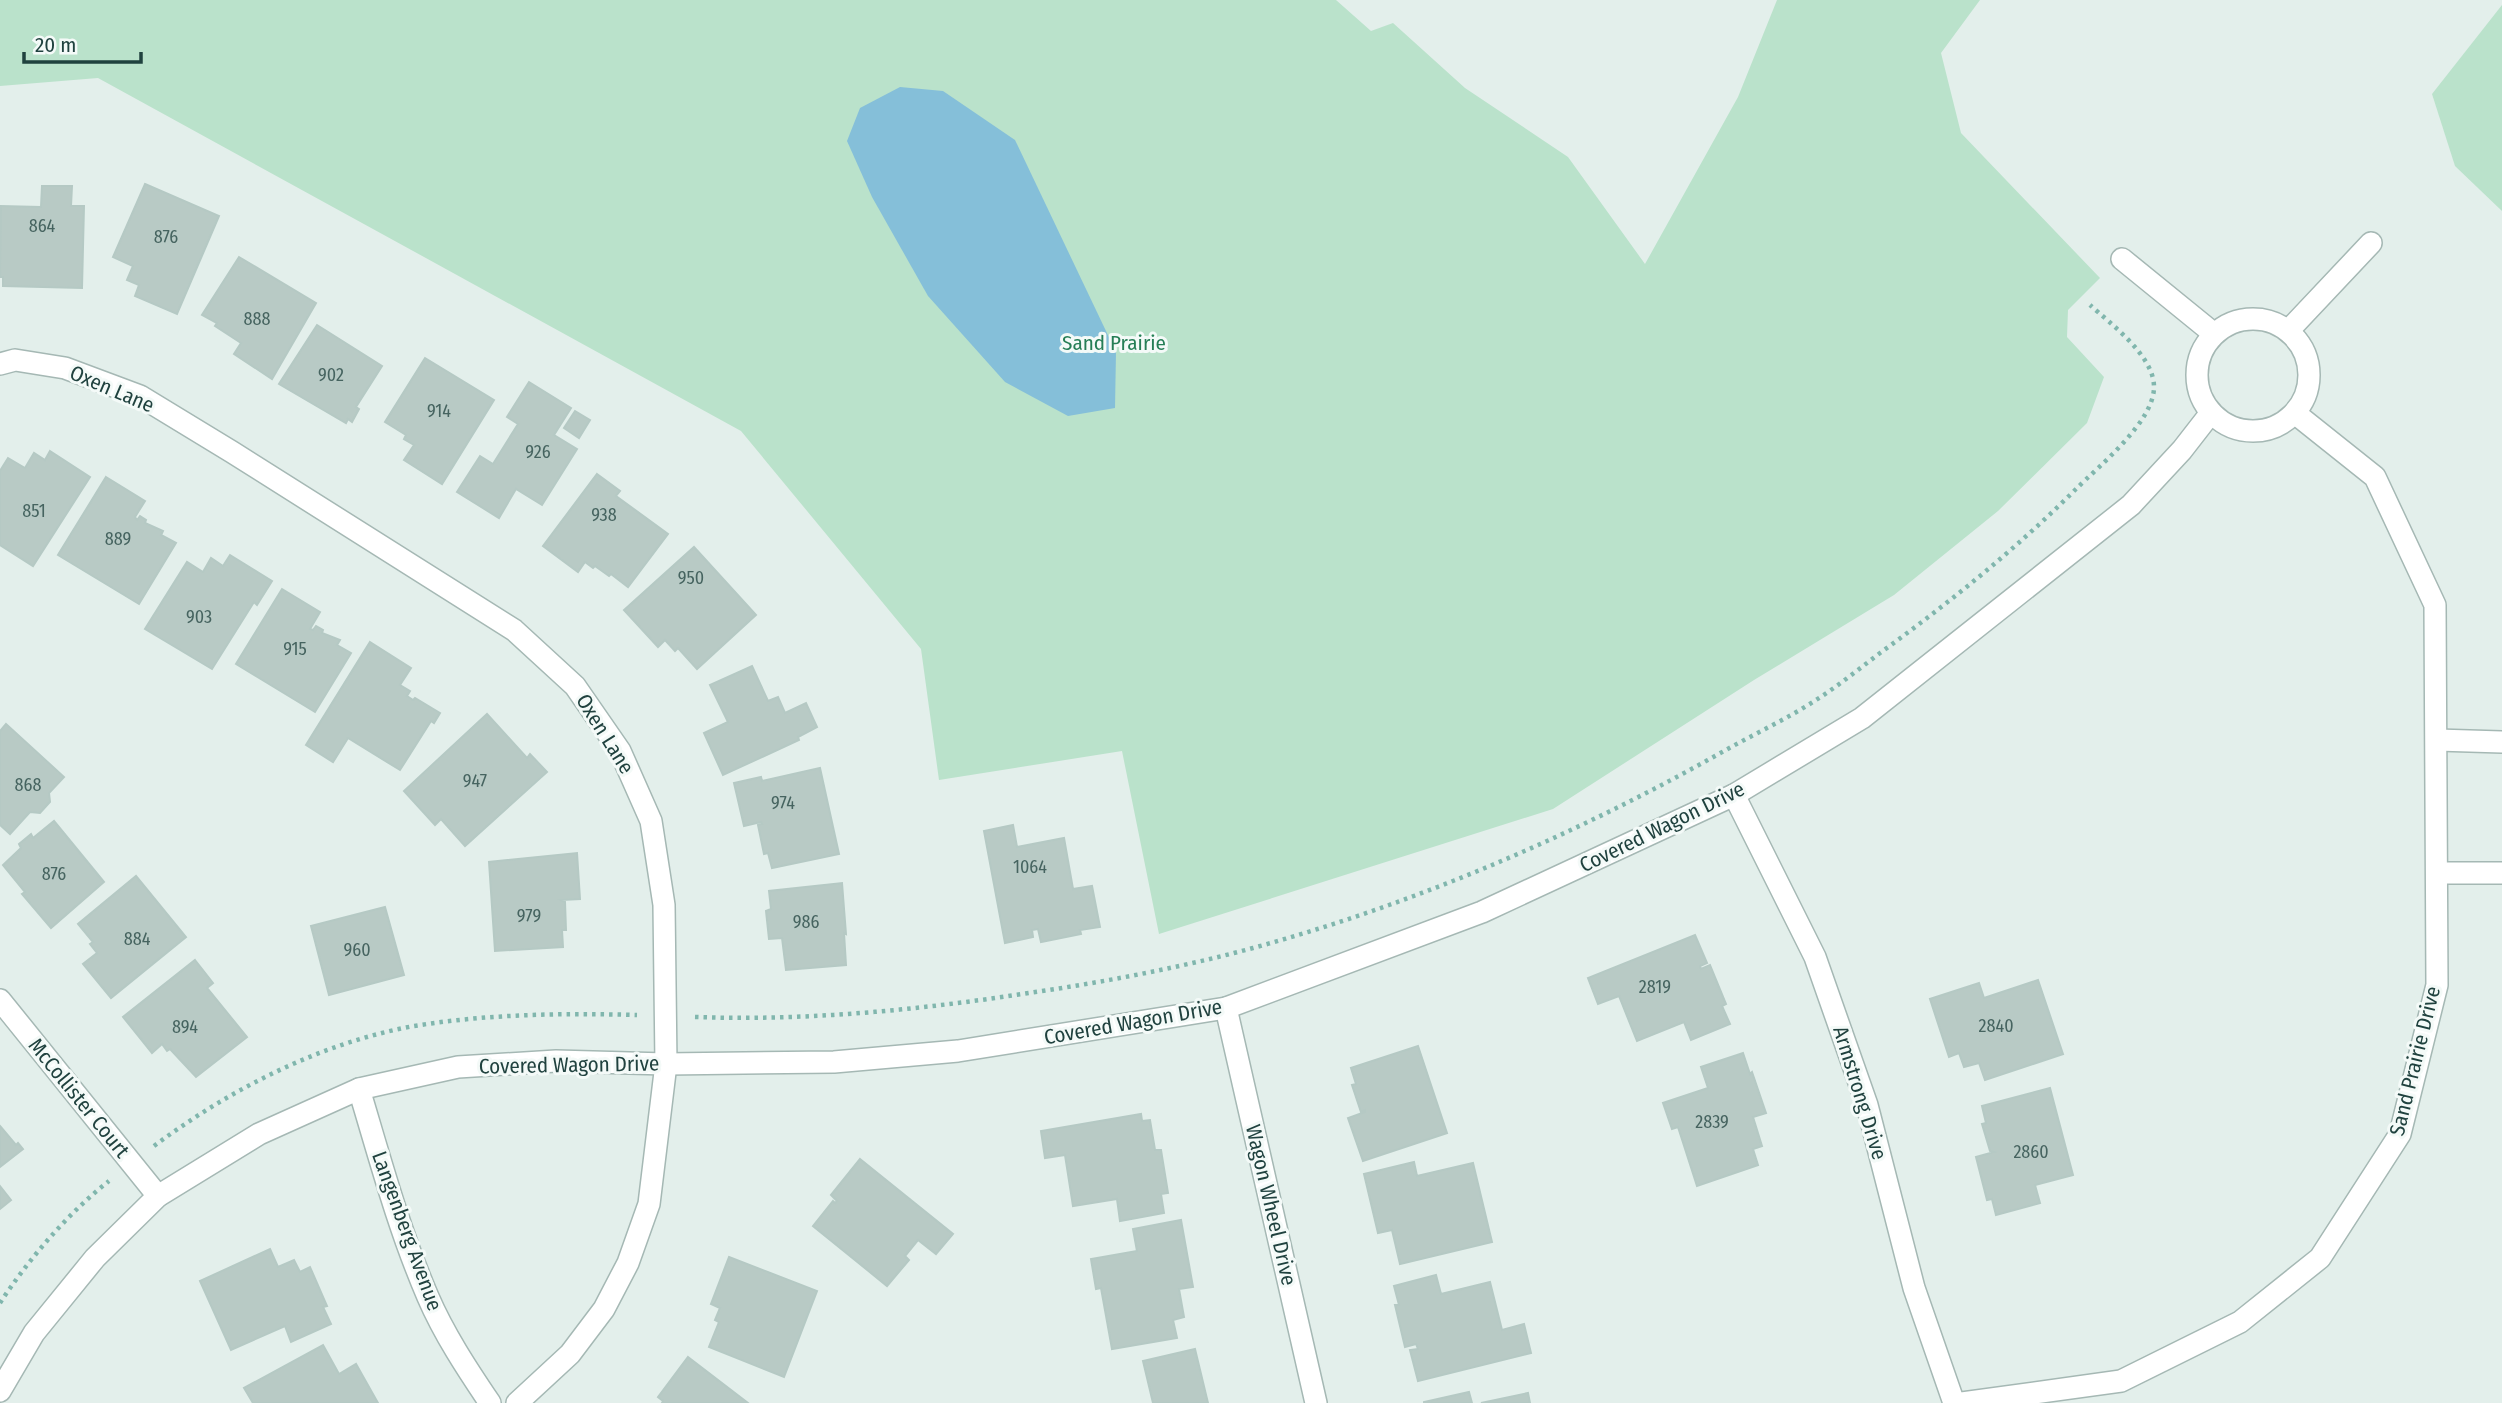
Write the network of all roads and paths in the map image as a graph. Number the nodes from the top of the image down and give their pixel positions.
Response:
1 (2371, 243) dead end
2 (2122, 259) dead end
3 (2090, 305) dead end
4 (2289, 330) junction
5 (2213, 333) junction
6 (0, 364) edge
7 (2210, 414) junction
8 (2296, 414) junction
9 (2437, 740) junction
10 (2502, 742) edge
11 (1734, 795) junction
12 (2437, 873) junction
13 (2502, 873) edge
14 (0, 1000) edge
15 (1226, 1008) junction
16 (666, 1016) junction
17 (666, 1064) junction
18 (359, 1089) junction
19 (132, 1164) junction
20 (158, 1196) junction
21 (0, 1303) edge
22 (0, 1391) edge
23 (490, 1403) edge
24 (517, 1403) edge
25 (1316, 1403) edge
26 (1954, 1403) edge
27 (1962, 1403) edge

1 - 4 street
2 - 5 street
3 - 16 path
4 - 5 street
4 - 8 street
5 - 7 street
6 - 16 street, Oxen Lane
7 - 8 street
7 - 11 street, Covered Wagon Drive
8 - 9 street, Sand Prairie Drive
9 - 10 street
9 - 12 street, Sand Prairie Drive
11 - 15 street, Covered Wagon Drive
11 - 26 street, Armstrong Drive
12 - 13 street
12 - 27 street, Sand Prairie Drive
14 - 19 street, McCollister Court
15 - 17 street, Covered Wagon Drive
15 - 25 street, Wagon Wheel Drive
16 - 17 street, Oxen Lane
16 - 19 path
17 - 18 street, Covered Wagon Drive
17 - 24 street, Oxen Lane
18 - 20 street, Covered Wagon Drive
18 - 23 street, Langenberg Avenue
19 - 20 street, McCollister Court
19 - 21 path
20 - 22 street, Covered Wagon Drive

